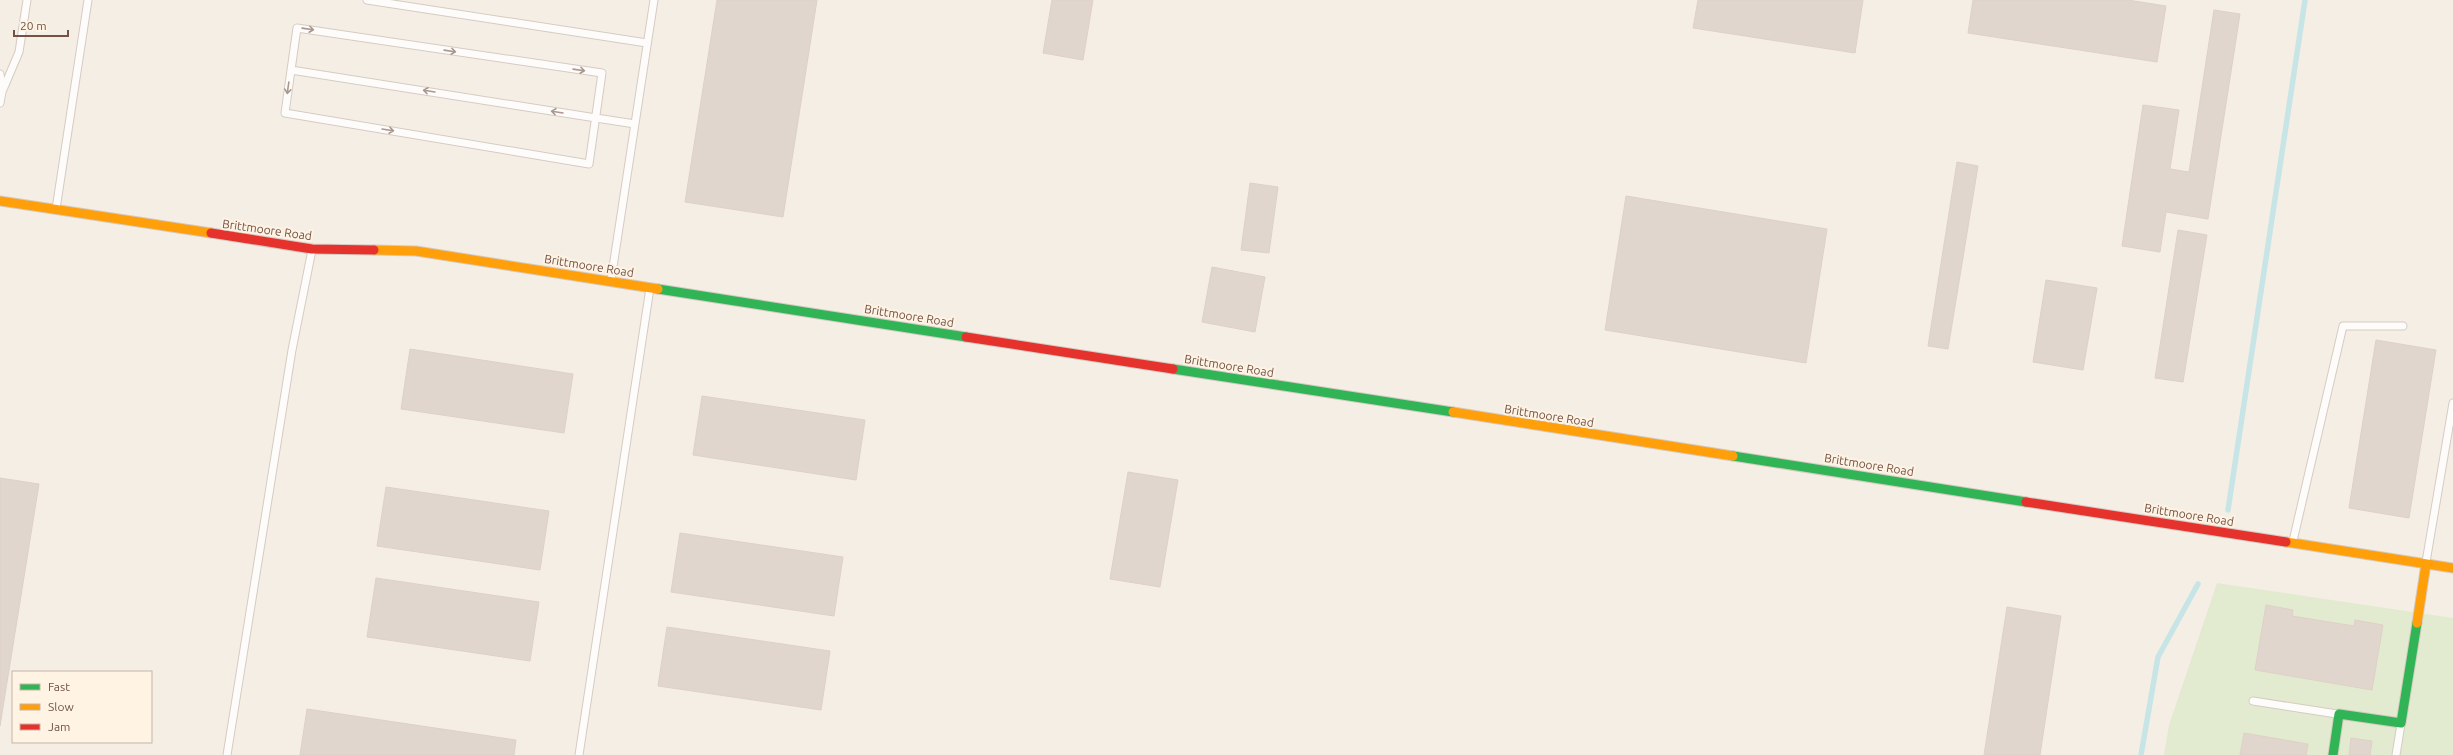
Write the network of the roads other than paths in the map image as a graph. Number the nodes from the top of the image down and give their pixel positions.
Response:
1 (27, 0) edge
2 (88, 0) edge
3 (367, 0) edge
4 (654, 0) edge
5 (647, 43) junction
6 (291, 70) junction
7 (0, 74) edge
8 (2, 93) junction
9 (0, 103) edge
10 (596, 118) junction
11 (635, 124) junction
12 (0, 201) edge
13 (56, 210) junction
14 (312, 249) junction
15 (610, 282) junction
16 (650, 288) junction
17 (2403, 326) dead end
18 (2453, 404) edge
19 (2293, 543) junction
20 (2426, 564) junction
21 (2453, 568) edge
22 (2253, 701) dead end
23 (2339, 714) junction
24 (2401, 723) junction
25 (227, 755) edge
26 (579, 755) edge
27 (2333, 755) edge
28 (2396, 755) edge

1 - 8 lane
2 - 13 lane
3 - 5 lane
4 - 5 lane
5 - 11 lane
10 -> 6 lane
6 -> 10 lane
6 -> 10 lane
7 - 8 lane
8 - 9 lane
10 - 11 lane
11 - 15 lane
12 - 13 main road, Brittmoore Road
13 - 14 main road, Brittmoore Road
14 - 15 main road, Brittmoore Road
14 - 25 lane
15 - 16 main road, Brittmoore Road
16 - 19 main road, Brittmoore Road
16 - 26 lane
17 - 19 lane
18 - 20 lane
19 - 20 main road, Brittmoore Road
20 - 21 main road, Brittmoore Road
20 - 24 main road
22 - 23 lane
23 - 24 main road
23 - 27 main road
24 - 28 lane

